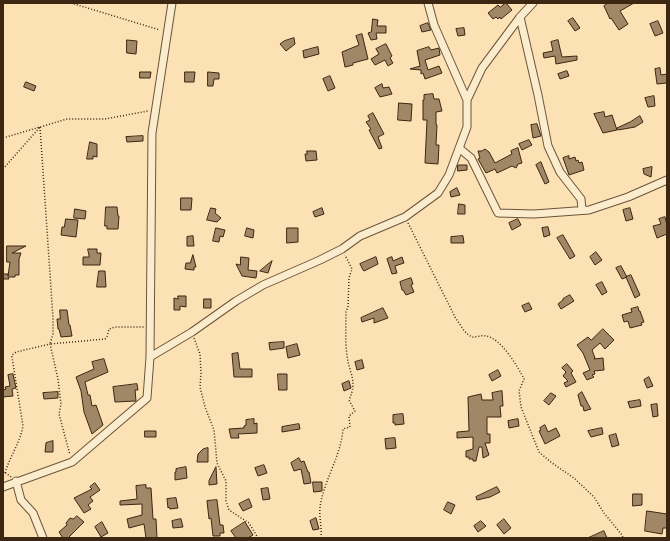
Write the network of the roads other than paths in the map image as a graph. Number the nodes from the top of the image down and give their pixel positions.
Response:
1 (172, 3) edge
2 (428, 3) edge
3 (533, 3) edge
4 (520, 17) junction
5 (467, 100) junction
6 (459, 148) junction
7 (667, 180) edge
8 (582, 210) junction
9 (150, 358) junction
10 (16, 481) junction
11 (3, 487) edge
12 (43, 538) edge

1 - 9 street
2 - 5 street
3 - 4 street
4 - 5 street
4 - 8 street
5 - 6 street
6 - 8 street
6 - 9 street
7 - 8 street
9 - 10 street
10 - 11 street
10 - 12 street

